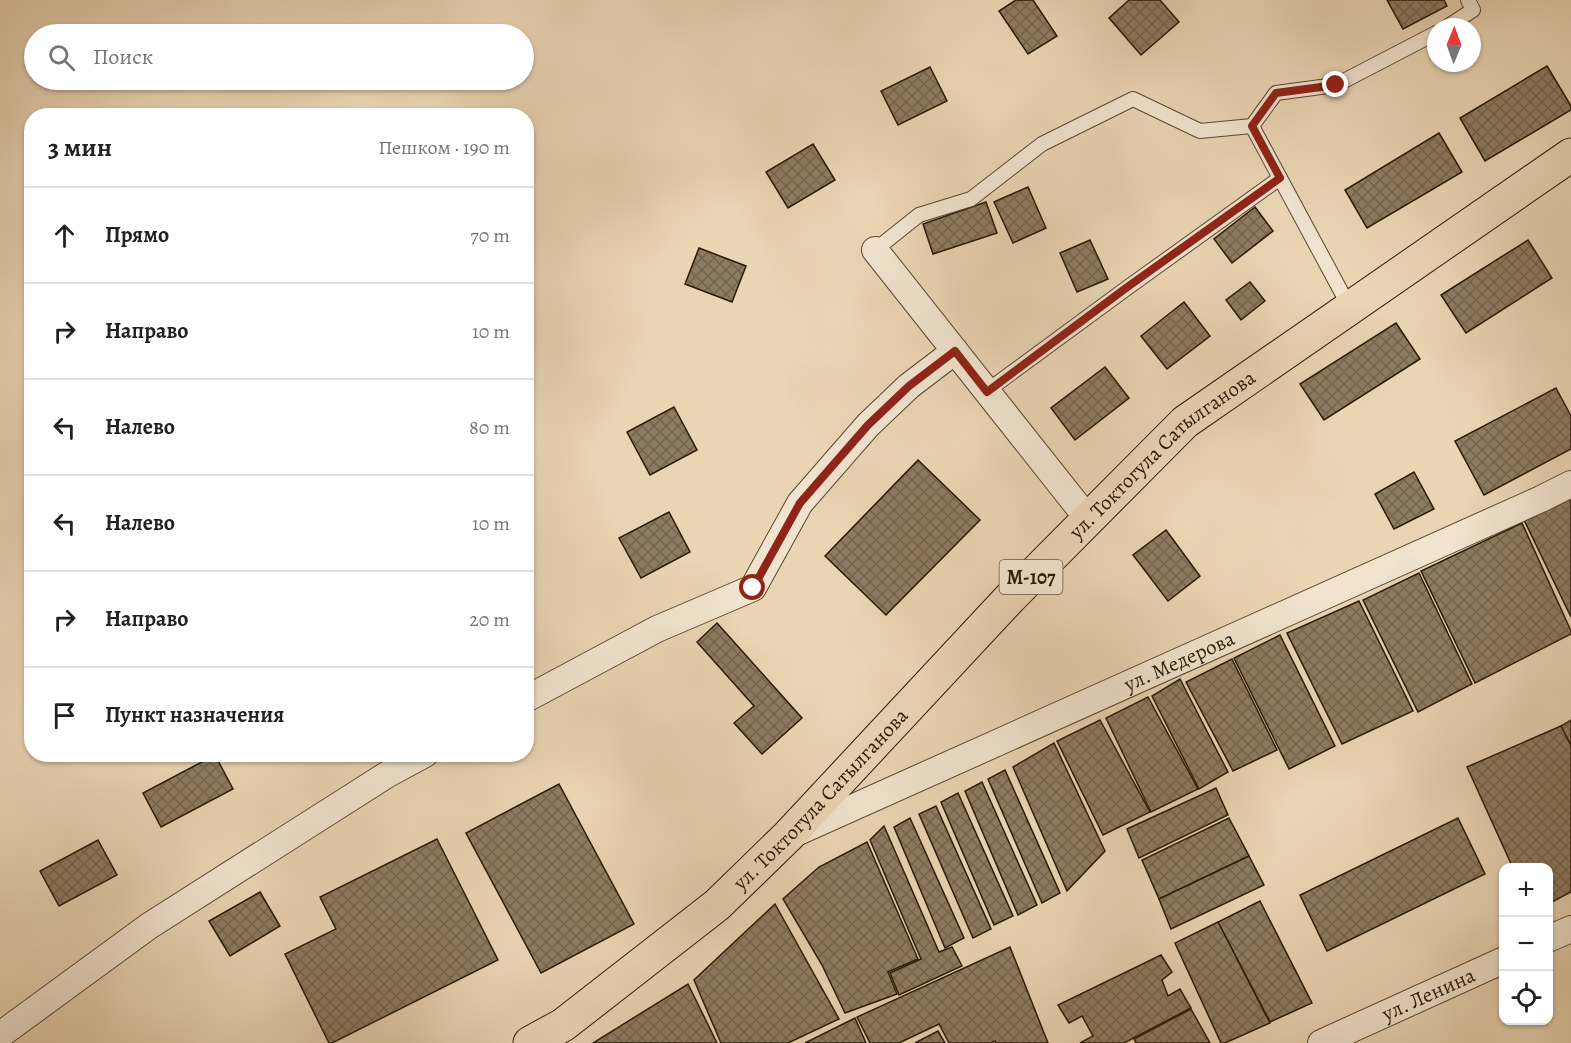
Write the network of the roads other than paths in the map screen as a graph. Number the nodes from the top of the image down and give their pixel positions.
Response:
1 (1468, 0) edge
2 (1460, 18) edge
3 (1427, 38) edge
4 (1252, 126) junction
5 (1571, 155) edge
6 (1280, 178) junction
7 (875, 250) joint
8 (1350, 308) junction
9 (955, 351) junction
10 (987, 392) junction
11 (1571, 484) edge
12 (1088, 519) junction
13 (534, 695) edge
14 (410, 762) edge
15 (788, 836) junction
16 (1571, 929) edge
17 (1553, 937) edge
18 (1499, 962) edge
19 (0, 1035) edge
20 (530, 1043) edge
21 (1321, 1043) edge

1 - 2 lane
3 - 4 lane
4 - 6 lane
4 - 7 lane
5 - 8 main road, ул. Токтогула Сатылганова / М-107
6 - 8 lane
6 - 10 lane
7 - 9 street
8 - 12 main road, ул. Токтогула Сатылганова / М-107
9 - 10 street
9 - 13 street
10 - 12 street
11 - 15 street, ул. Медерова
12 - 15 main road, ул. Токтогула Сатылганова / М-107
14 - 19 street
15 - 20 main road, ул. Токтогула Сатылганова / М-107
16 - 17 street
18 - 21 street, ул. Ленина

